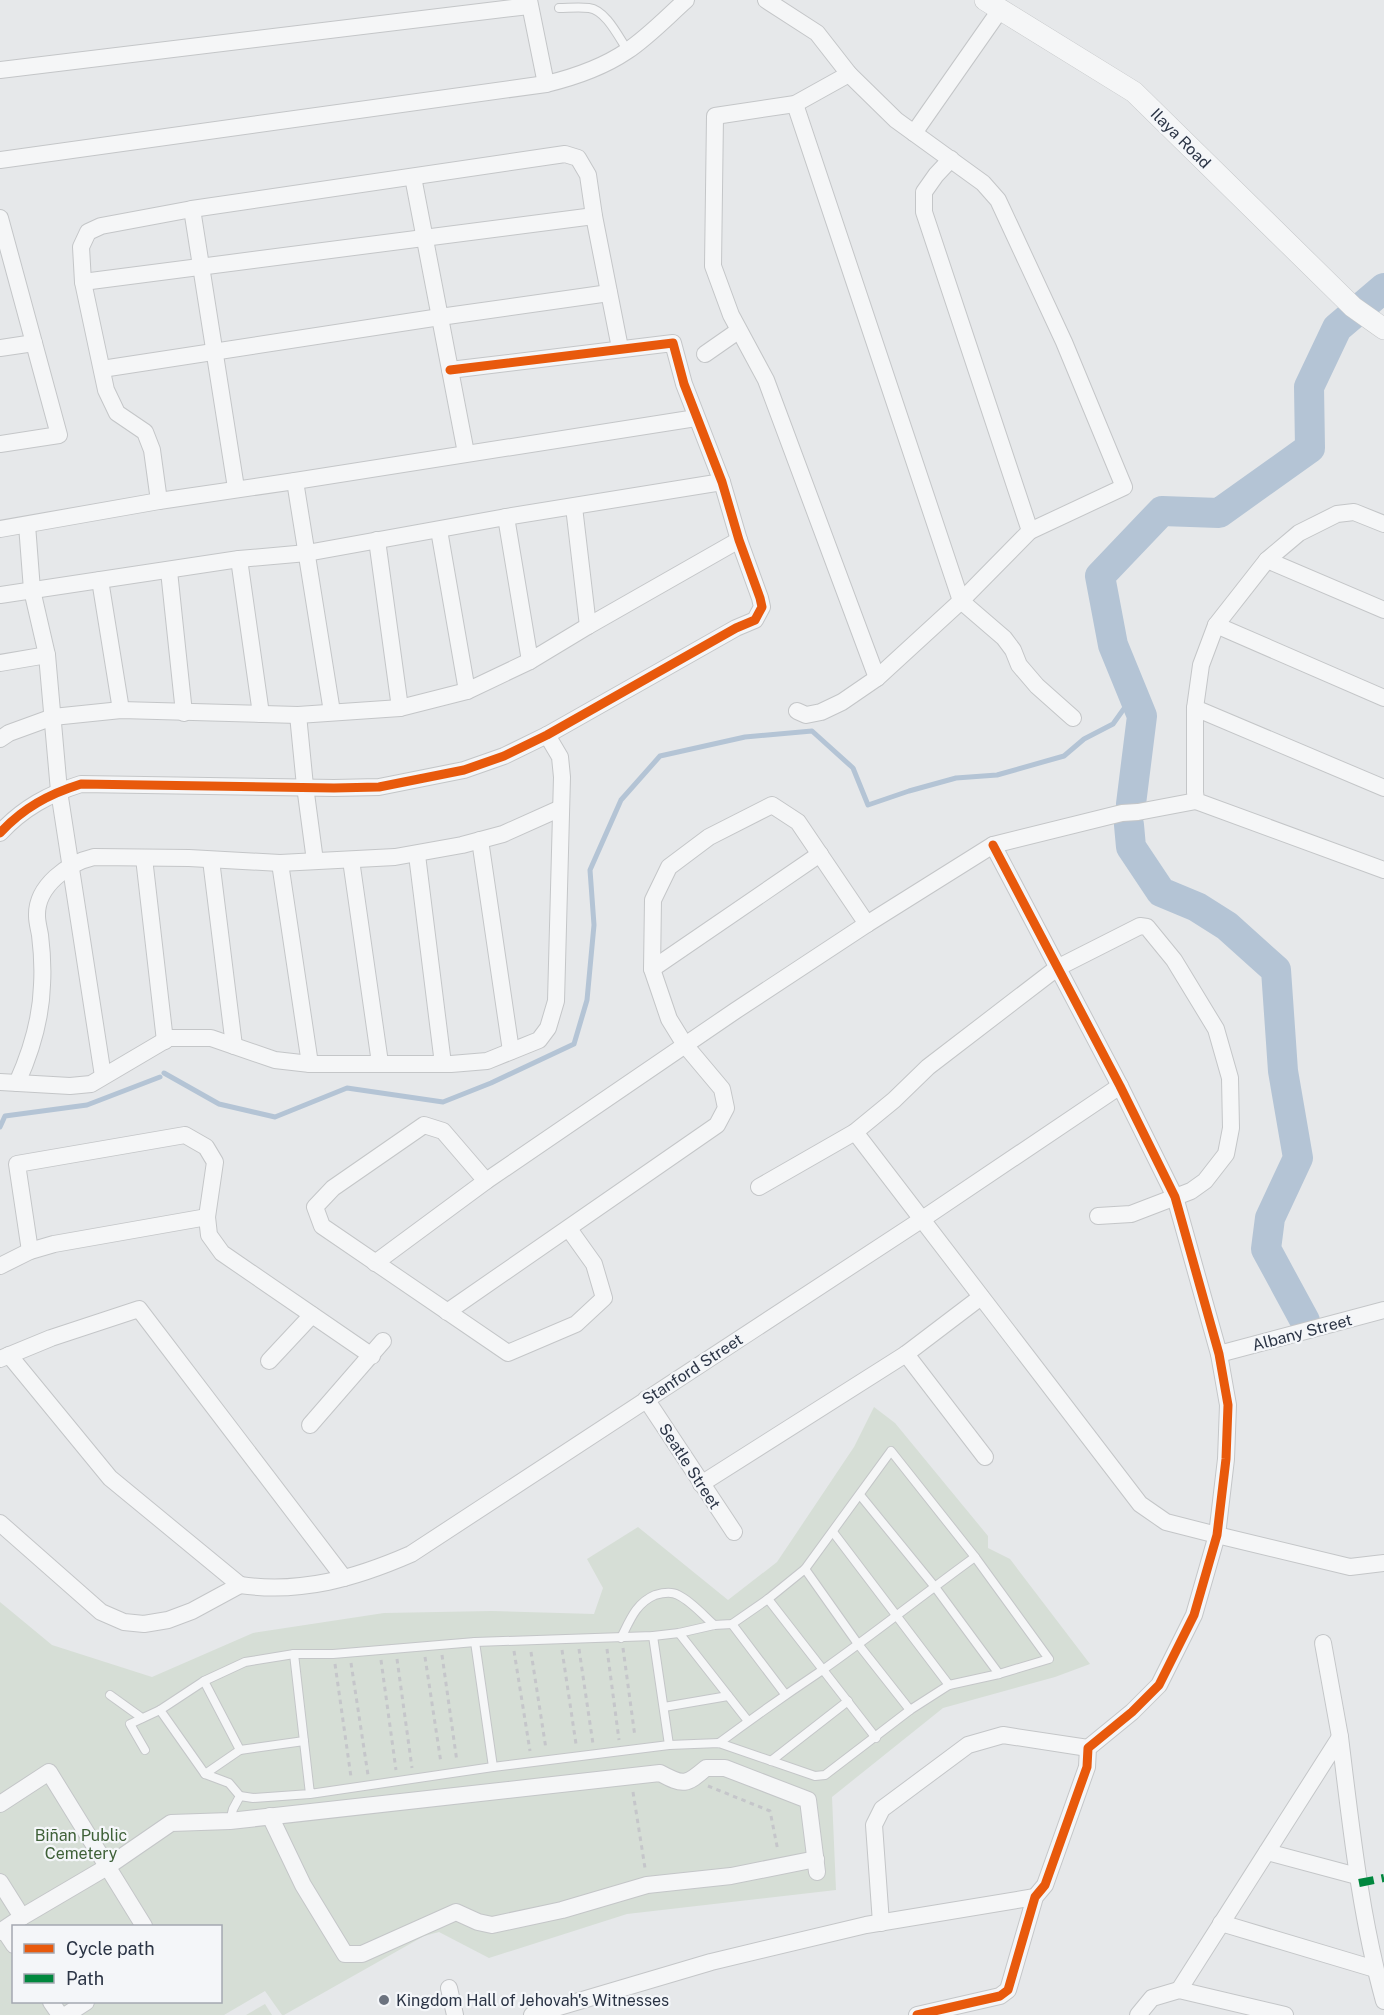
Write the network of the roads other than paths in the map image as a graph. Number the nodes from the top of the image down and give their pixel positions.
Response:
1 (686, 0) edge
2 (766, 0) edge
3 (529, 3) edge
4 (993, 5) edge
5 (559, 8) dead end
6 (628, 51) junction
7 (0, 70) edge
8 (849, 74) junction
9 (546, 84) junction
10 (795, 104) junction
11 (914, 133) junction
12 (951, 159) junction
13 (0, 160) edge
14 (413, 177) junction
15 (192, 209) junction
16 (594, 216) junction
17 (0, 218) edge
18 (424, 238) junction
19 (5, 259) edge
20 (201, 268) junction
21 (83, 282) junction
22 (609, 293) junction
23 (440, 317) junction
24 (1382, 328) edge
25 (738, 331) junction
26 (34, 343) junction
27 (0, 348) edge
28 (620, 348) junction
29 (215, 353) junction
30 (705, 354) dead end
31 (102, 369) junction
32 (450, 370) junction
33 (696, 418) junction
34 (0, 444) edge
35 (466, 453) junction
36 (295, 482) junction
37 (722, 482) junction
38 (236, 488) junction
39 (159, 501) junction
40 (574, 507) junction
41 (506, 517) junction
42 (1384, 524) edge
43 (27, 525) junction
44 (0, 529) edge
45 (439, 530) junction
46 (1030, 531) junction
47 (377, 540) junction
48 (739, 540) junction
49 (307, 553) junction
50 (239, 560) junction
51 (1267, 560) junction
52 (169, 571) junction
53 (99, 580) junction
54 (32, 590) junction
55 (0, 595) edge
56 (961, 601) junction
57 (1384, 610) edge
58 (1216, 625) junction
59 (588, 626) junction
60 (47, 656) junction
61 (530, 661) junction
62 (0, 663) edge
63 (877, 678) junction
64 (466, 691) junction
65 (1384, 698) edge
66 (400, 708) junction
67 (1195, 708) junction
68 (121, 710) junction
69 (796, 711) dead end
70 (332, 712) junction
71 (184, 713) junction
72 (261, 714) junction
73 (298, 715) junction
74 (53, 717) junction
75 (1074, 718) dead end
76 (3, 735) edge
77 (548, 735) junction
78 (305, 786) junction
79 (1384, 788) edge
80 (59, 791) junction
81 (1196, 801) junction
82 (561, 808) junction
83 (0, 833) edge
84 (480, 840) junction
85 (993, 845) junction
86 (820, 854) junction
87 (417, 855) junction
88 (144, 858) junction
89 (211, 860) junction
90 (351, 860) junction
91 (315, 861) junction
92 (280, 863) junction
93 (70, 865) junction
94 (1384, 870) edge
95 (867, 924) junction
96 (1058, 968) junction
97 (652, 969) junction
98 (165, 1041) junction
99 (685, 1045) junction
100 (234, 1046) junction
101 (511, 1051) junction
102 (380, 1063) junction
103 (310, 1064) junction
104 (443, 1064) junction
105 (103, 1076) junction
106 (0, 1083) edge
107 (17, 1083) junction
108 (1120, 1086) junction
109 (855, 1132) junction
110 (486, 1181) junction
111 (759, 1187) dead end
112 (1175, 1197) junction
113 (1098, 1216) dead end
114 (207, 1217) junction
115 (921, 1220) junction
116 (569, 1229) junction
117 (30, 1251) junction
118 (375, 1263) junction
119 (0, 1266) edge
120 (981, 1297) junction
121 (1384, 1310) edge
122 (447, 1312) junction
123 (312, 1315) junction
124 (383, 1341) dead end
125 (906, 1354) junction
126 (1219, 1354) junction
127 (372, 1356) junction
128 (4, 1357) edge
129 (269, 1361) dead end
130 (646, 1399) junction
131 (310, 1425) dead end
132 (985, 1457) dead end
133 (701, 1484) junction
134 (860, 1495) junction
135 (0, 1523) edge
136 (734, 1532) dead end
137 (833, 1532) junction
138 (1217, 1534) junction
139 (975, 1557) junction
140 (1384, 1563) edge
141 (805, 1569) junction
142 (344, 1578) junction
143 (240, 1585) junction
144 (935, 1587) junction
145 (768, 1599) junction
146 (896, 1617) junction
147 (732, 1624) junction
148 (714, 1625) junction
149 (679, 1634) junction
150 (653, 1636) junction
151 (621, 1638) junction
152 (476, 1642) junction
153 (1323, 1642) dead end
154 (858, 1644) junction
155 (294, 1654) junction
156 (824, 1669) junction
157 (999, 1674) junction
158 (204, 1681) junction
159 (949, 1685) junction
160 (785, 1694) junction
161 (110, 1695) dead end
162 (728, 1696) junction
163 (848, 1701) junction
164 (664, 1707) junction
165 (160, 1710) junction
166 (910, 1710) junction
167 (142, 1718) junction
168 (748, 1721) junction
169 (1340, 1737) junction
170 (876, 1738) junction
171 (304, 1741) junction
172 (719, 1743) junction
173 (669, 1745) junction
174 (1088, 1749) junction
175 (146, 1750) dead end
176 (240, 1750) junction
177 (771, 1761) junction
178 (493, 1767) junction
179 (205, 1774) junction
180 (310, 1794) junction
181 (240, 1797) junction
182 (0, 1804) edge
183 (270, 1816) junction
184 (230, 1821) junction
185 (1267, 1852) junction
186 (107, 1867) junction
187 (1357, 1876) junction
188 (0, 1882) edge
189 (1035, 1897) junction
190 (22, 1917) junction
191 (881, 1923) junction
192 (1221, 1923) junction
193 (143, 1925) edge
194 (2, 1931) edge
195 (12, 1943) edge
196 (1375, 1969) junction
197 (449, 1988) dead end
198 (1179, 1990) junction
199 (1384, 2001) edge
200 (83, 2003) edge
201 (66, 2015) edge
202 (455, 2015) edge
203 (532, 2015) edge
204 (917, 2015) edge
205 (1138, 2015) edge
206 (1284, 2015) edge

1 - 6 street
2 - 8 street
3 - 7 street
3 - 9 street
4 - 11 street
4 - 24 street, Ilaya Road
5 - 6 lane
6 - 9 street
8 - 10 street
8 - 11 street
9 - 13 street
10 - 25 street
10 - 56 street
11 - 12 street
12 - 46 street
12 - 46 street
14 - 15 street
14 - 16 street
14 - 18 street
15 - 20 street
15 - 21 street
16 - 18 street
16 - 22 street
17 - 19 street
18 - 20 street
18 - 23 street
19 - 26 street
20 - 21 street
20 - 29 street
21 - 31 street
22 - 23 street
22 - 28 street
23 - 29 street
23 - 32 street
25 - 30 street
25 - 63 street
26 - 27 street
26 - 34 street
28 - 32 street
28 - 33 street
29 - 31 street
29 - 38 street
31 - 39 street
32 - 35 street
33 - 35 street
33 - 37 street
35 - 36 street
36 - 38 street
36 - 49 street
37 - 40 street
37 - 48 street
38 - 39 street
39 - 43 street
40 - 41 street
40 - 59 street
41 - 45 street
41 - 61 street
42 - 51 street
43 - 44 street
43 - 54 street
45 - 47 street
45 - 64 street
46 - 56 street
47 - 49 street
47 - 66 street
48 - 59 street
48 - 77 street
49 - 50 street
49 - 70 street
50 - 52 street
50 - 72 street
51 - 57 street
51 - 58 street
52 - 53 street
52 - 71 street
53 - 54 street
53 - 68 street
54 - 55 street
54 - 60 street
56 - 63 street
56 - 75 street
58 - 65 street
58 - 67 street
59 - 61 street
60 - 62 street
60 - 74 street
61 - 64 street
63 - 69 street
64 - 66 street
66 - 70 street
67 - 79 street
67 - 81 street
68 - 71 street
68 - 74 street
70 - 73 street
71 - 72 street
72 - 73 street
73 - 78 street
74 - 76 street
74 - 80 street
77 - 78 street
77 - 82 street
78 - 80 street
78 - 91 street
80 - 83 street
80 - 93 street
81 - 85 street
81 - 94 street
82 - 84 street
82 - 101 street
84 - 87 street
84 - 101 street
85 - 95 street
85 - 96 street
86 - 95 street
86 - 97 street
86 - 97 street
87 - 90 street
87 - 104 street
88 - 89 street
88 - 93 street
88 - 98 street
89 - 92 street
89 - 100 street
90 - 91 street
90 - 102 street
91 - 92 street
92 - 103 street
93 - 105 street
93 - 107 street
95 - 99 street
96 - 108 street
96 - 109 street
96 - 112 street
97 - 99 street
98 - 100 street
98 - 105 street
99 - 110 street
99 - 116 street
100 - 103 street
101 - 104 street
102 - 103 street
102 - 104 street
105 - 107 street
106 - 107 street
108 - 112 street
108 - 115 street, Stanford Street
109 - 111 street
109 - 115 street
110 - 118 street
110 - 118 street
112 - 113 street
112 - 126 street
114 - 117 street
114 - 117 street
114 - 123 street
115 - 120 street
115 - 130 street, Stanford Street
116 - 122 street
116 - 122 street
117 - 119 street
118 - 122 street
120 - 125 street
120 - 138 street
121 - 126 street, Albany Street
123 - 127 street
123 - 129 street
124 - 127 street
125 - 132 street
125 - 133 street
126 - 138 street
127 - 131 street
128 - 142 street
128 - 143 street
130 - 133 street, Seatle Street
130 - 142 street, Stanford Street
133 - 136 street, Seatle Street
134 - 137 lane
134 - 139 lane
134 - 144 lane
135 - 143 street
137 - 141 lane
137 - 146 lane
138 - 140 street
138 - 174 street
139 - 144 lane
139 - 157 lane
141 - 145 lane
141 - 154 lane
142 - 143 street, Stanford Street
144 - 146 lane
144 - 157 lane
145 - 147 lane
145 - 156 lane
146 - 154 lane
146 - 159 lane
147 - 148 lane
147 - 160 lane
148 - 149 lane
148 - 151 lane
149 - 150 lane
149 - 162 lane
150 - 151 lane
150 - 164 lane
151 - 152 lane
152 - 155 lane
152 - 178 lane
153 - 169 street
154 - 156 lane
154 - 166 lane
155 - 158 lane
155 - 171 lane
156 - 160 lane
156 - 163 lane
157 - 159 lane
158 - 165 lane
158 - 176 lane
159 - 166 lane
160 - 168 lane
161 - 167 lane
162 - 164 lane
162 - 168 lane
163 - 170 lane
163 - 177 lane
164 - 173 lane
165 - 167 lane
165 - 179 lane
166 - 170 lane
167 - 175 lane
168 - 172 lane
169 - 185 street
169 - 187 street
170 - 177 lane
171 - 176 lane
171 - 180 lane
172 - 173 lane
172 - 177 lane
173 - 178 lane
174 - 189 street
174 - 191 street
176 - 179 lane
178 - 180 lane
179 - 181 lane
180 - 181 lane
181 - 184 lane
182 - 186 street
183 - 183 street
183 - 184 street
184 - 186 street
185 - 187 street
185 - 192 street
186 - 190 street
186 - 193 street
187 - 196 street
188 - 190 street
189 - 191 street
189 - 204 street
190 - 194 street
191 - 203 street
192 - 196 street
192 - 198 street
194 - 195 street
196 - 199 street
197 - 202 street
198 - 205 street
198 - 206 street
200 - 201 street

